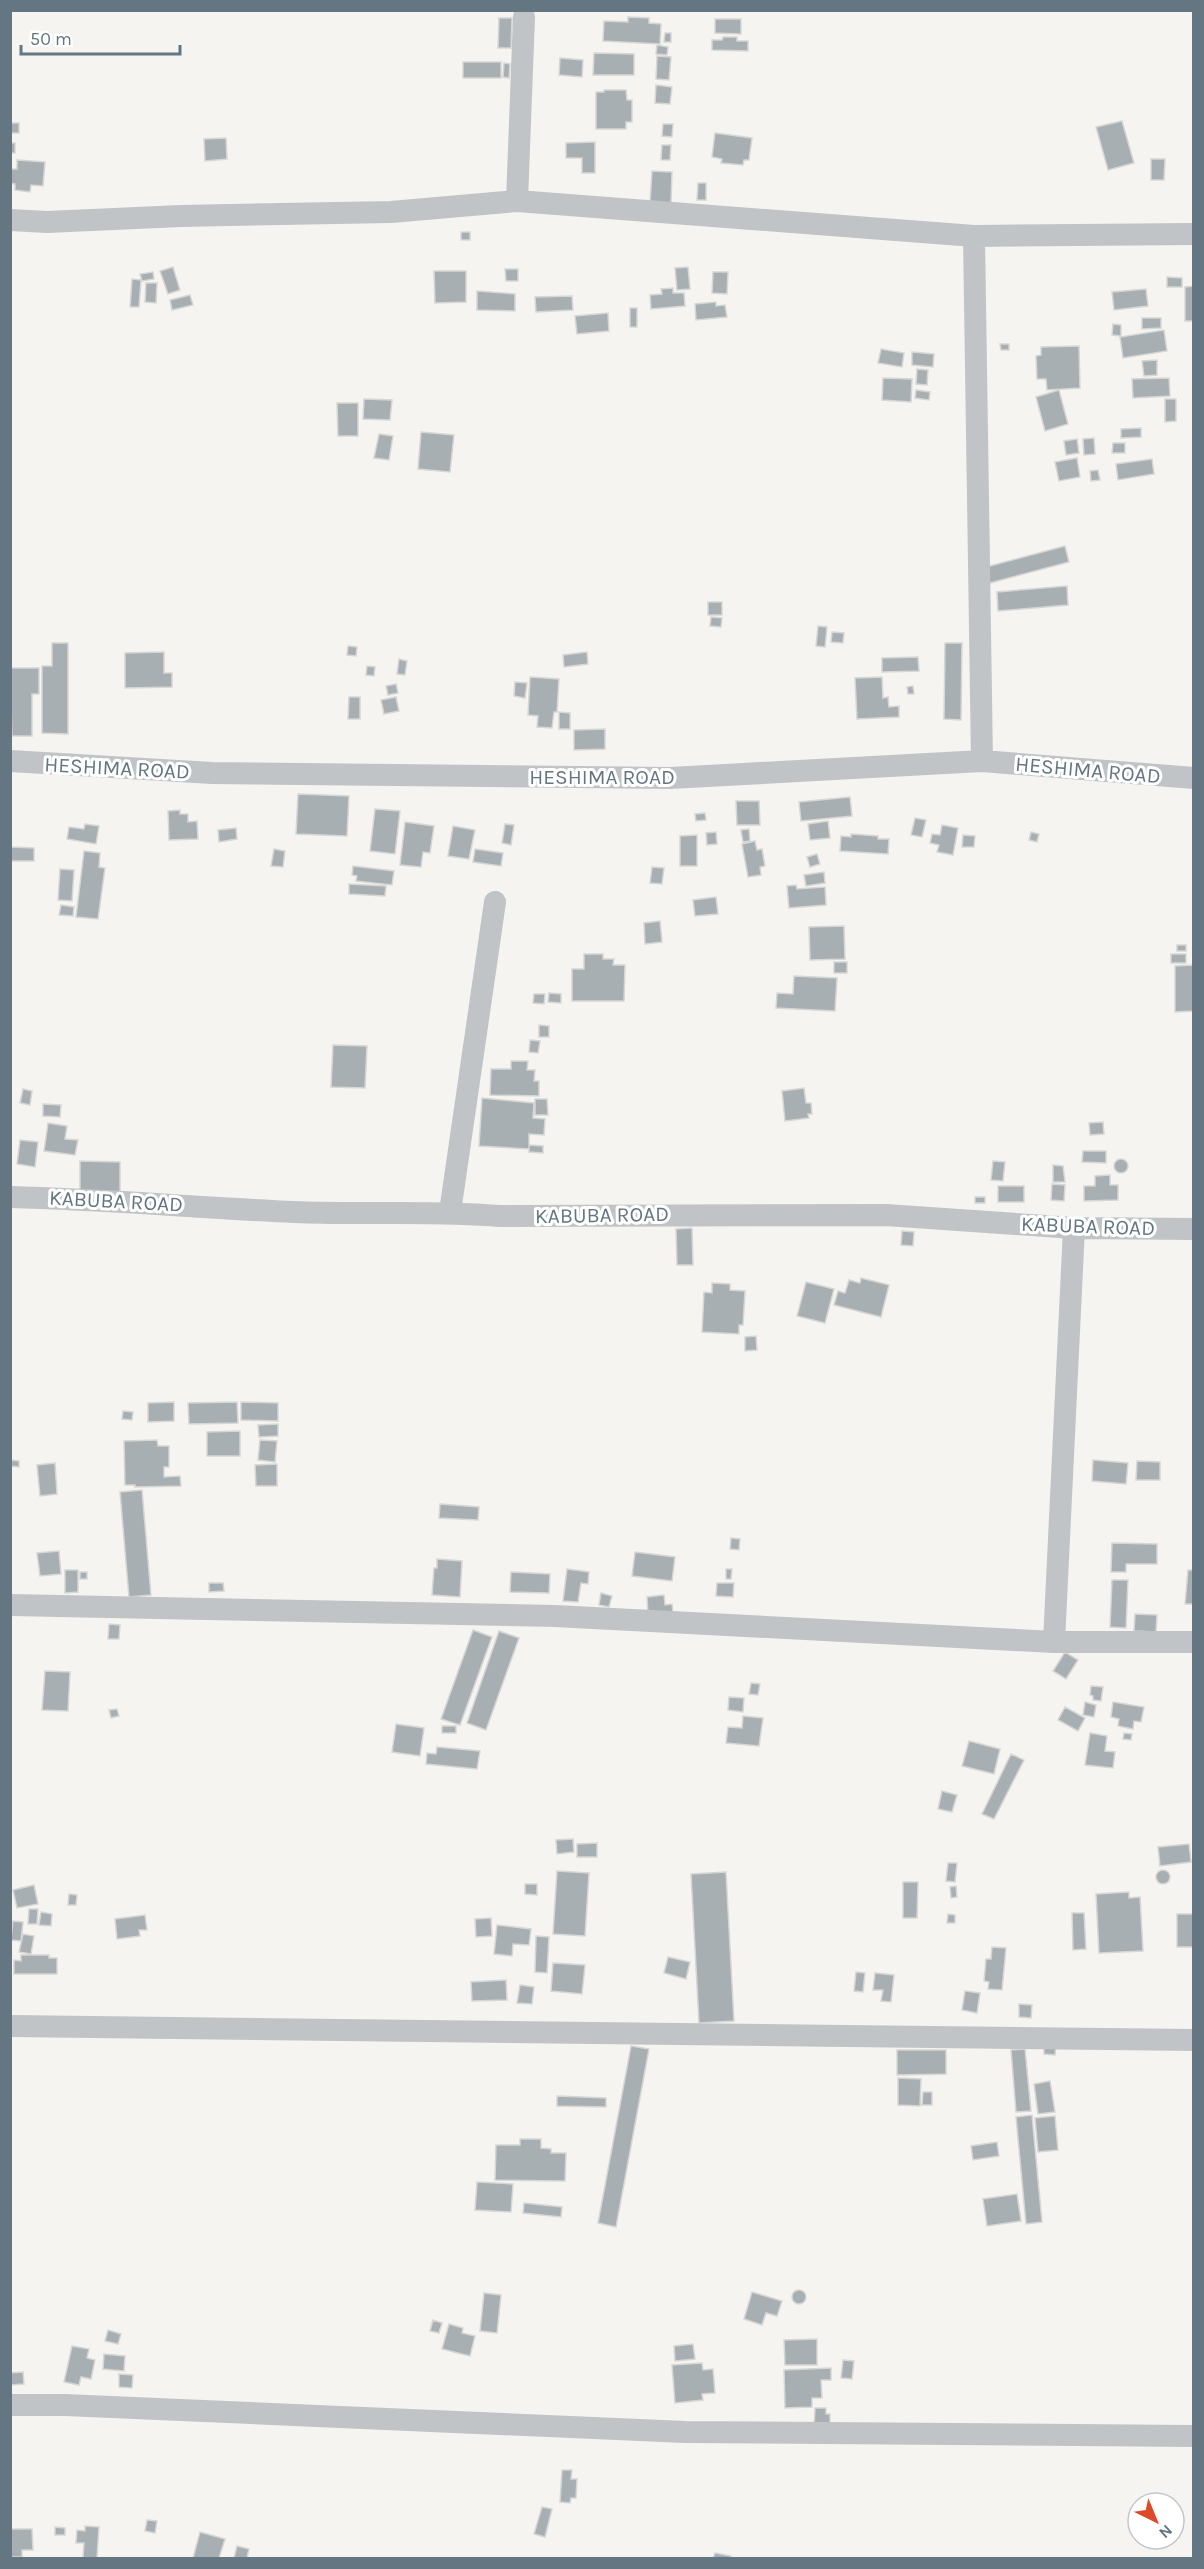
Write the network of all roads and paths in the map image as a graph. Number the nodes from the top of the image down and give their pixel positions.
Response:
1 (524, 17) dead end
2 (517, 201) junction
3 (10, 220) edge
4 (1194, 234) edge
5 (974, 236) junction
6 (10, 761) edge
7 (982, 761) junction
8 (1194, 778) edge
9 (495, 902) dead end
10 (10, 1197) edge
11 (450, 1212) junction
12 (1074, 1228) junction
13 (1194, 1229) edge
14 (10, 1605) edge
15 (1054, 1642) junction
16 (1194, 1642) edge
17 (10, 2026) edge
18 (1194, 2040) edge
19 (10, 2405) edge
20 (1194, 2436) edge

1 - 2 street
2 - 3 street
2 - 5 street
4 - 5 street
5 - 7 street
6 - 7 street, HESHIMA ROAD
7 - 8 street, HESHIMA ROAD
9 - 11 street
10 - 11 street, KABUBA ROAD
11 - 12 street, KABUBA ROAD
12 - 13 street, KABUBA ROAD
12 - 15 street
14 - 15 street
15 - 16 street
17 - 18 street
19 - 20 street

